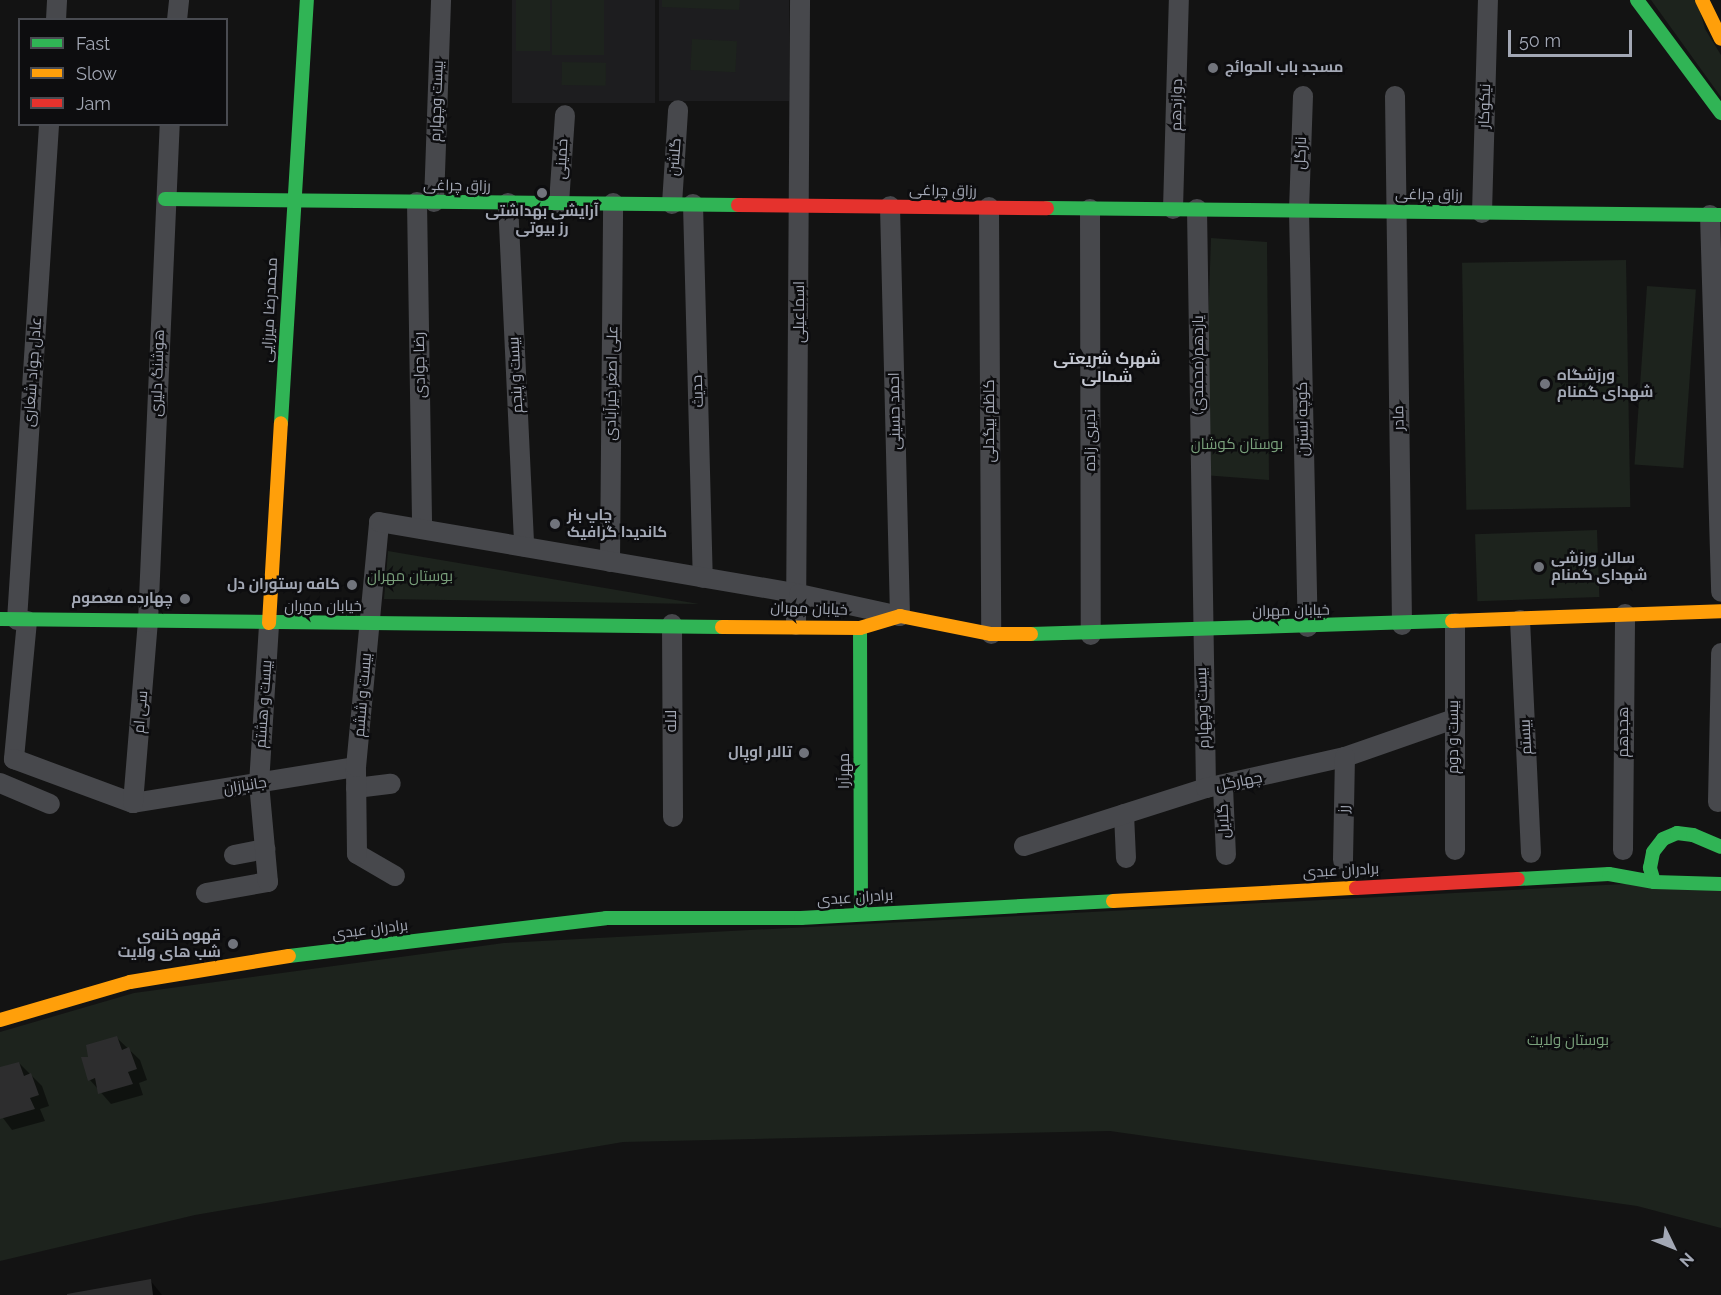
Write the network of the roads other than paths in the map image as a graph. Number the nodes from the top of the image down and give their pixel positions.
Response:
1 (57, 0) edge
2 (178, 0) edge
3 (307, 0) edge
4 (441, 0) edge
5 (800, 0) edge
6 (1179, 0) edge
7 (1488, 0) edge
8 (1637, 0) edge
9 (1702, 0) edge
10 (56, 18) edge
11 (177, 18) edge
12 (1721, 39) edge
13 (1303, 96) dead end
14 (1395, 96) dead end
15 (678, 110) dead end
16 (1721, 113) edge
17 (565, 115) dead end
18 (49, 126) edge
19 (170, 126) edge
20 (165, 199) junction
21 (293, 200) junction
22 (426, 202) junction
23 (508, 203) junction
24 (560, 203) junction
25 (614, 204) junction
26 (672, 204) junction
27 (693, 204) junction
28 (800, 206) junction
29 (890, 207) junction
30 (989, 207) junction
31 (1090, 208) junction
32 (1173, 209) junction
33 (1197, 210) junction
34 (1299, 211) junction
35 (1396, 212) junction
36 (1482, 213) junction
37 (1716, 215) edge
38 (422, 529) junction
39 (524, 547) junction
40 (610, 562) junction
41 (703, 578) junction
42 (1721, 592) edge
43 (799, 594) junction
44 (1721, 612) edge
45 (1625, 614) junction
46 (900, 616) junction
47 (15, 620) edge
48 (1520, 620) junction
49 (148, 622) junction
50 (269, 623) junction
51 (1455, 623) junction
52 (370, 624) junction
53 (672, 624) junction
54 (796, 625) junction
55 (1402, 625) junction
56 (1308, 627) junction
57 (860, 628) junction
58 (1201, 628) junction
59 (991, 634) junction
60 (1091, 635) junction
61 (1721, 653) edge
62 (1454, 718) junction
63 (1345, 757) junction
64 (356, 767) junction
65 (0, 783) edge
66 (259, 784) junction
67 (391, 784) dead end
68 (1214, 787) junction
69 (356, 788) junction
70 (1718, 802) dead end
71 (133, 803) junction
72 (50, 804) dead end
73 (1124, 814) junction
74 (673, 817) dead end
75 (1024, 846) dead end
76 (1721, 847) edge
77 (265, 849) junction
78 (1455, 850) dead end
79 (1623, 850) dead end
80 (1531, 854) dead end
81 (234, 855) dead end
82 (1226, 855) dead end
83 (1125, 858) dead end
84 (1343, 860) dead end
85 (395, 876) dead end
86 (1654, 882) junction
87 (1721, 884) edge
88 (206, 893) dead end
89 (861, 914) junction
90 (0, 1020) edge

1 - 10 street
2 - 11 street
3 - 21 main road, محمدرضا میرزایی
4 - 22 street, بیست وچهارم
5 - 28 street, اسماعیلی
6 - 32 street, دوازدهم
7 - 36 street, نیکوکار
8 - 16 main road
9 - 12 main road
13 - 34 street, نارگل
14 - 35 street, مادر
15 - 26 street, گلشن
17 - 24 street, خمینی
18 - 47 street, عادل جواد شعاری
19 - 20 street, هوشنگ دلیری
20 - 21 main road, رزاق چراغی
20 - 49 street, هوشنگ دلیری
21 - 22 main road, رزاق چراغی
21 - 50 main road, محمدرضا میرزایی
22 - 23 main road, رزاق چراغی
22 - 38 street, رضا جوادی
23 - 24 main road, رزاق چراغی
23 - 39 street, بیست و پنجم
24 - 25 main road, رزاق چراغی
25 - 26 main road, رزاق چراغی
25 - 40 street, علی اصغر خیرآبادی
26 - 27 main road, رزاق چراغی
27 - 28 main road, رزاق چراغی
27 - 41 street, حدیث
28 - 29 main road, رزاق چراغی
28 - 43 street, اسماعیلی
29 - 30 main road, رزاق چراغی
29 - 46 street, احمد حسینی
30 - 31 main road, رزاق چراغی
30 - 59 street, کاظم بیگدلی
31 - 32 main road, رزاق چراغی
31 - 60 street, ندیری زاده
32 - 33 main road, رزاق چراغی
33 - 34 main road, رزاق چراغی
33 - 58 street, یازدهم(محمدی)
34 - 35 main road, رزاق چراغی
34 - 56 street, کوچه نسترن
35 - 36 main road, رزاق چراغی
35 - 55 street, مادر
36 - 37 main road, رزاق چراغی
37 - 42 street
38 - 39 street
38 - 52 street, بیست و ششم
39 - 40 street
40 - 41 street
41 - 43 street
43 - 46 street
43 - 54 street, اسماعیلی
44 - 45 main road, خیابان مهران
45 - 48 main road, خیابان مهران
45 - 79 street, هجدهم
46 - 57 main road, خیابان مهران
46 - 59 main road, خیابان مهران
47 - 49 main road, خیابان مهران
47 - 71 street, عادل جواد شعاری
48 - 51 main road, خیابان مهران
48 - 80 street, بیستم
49 - 50 main road, خیابان مهران
49 - 71 street, سی ام
50 - 52 main road, خیابان مهران
50 - 66 street, بیست و هشتم
51 - 55 main road, خیابان مهران
51 - 62 street, بیست و دوم
52 - 53 main road, خیابان مهران
52 - 64 street, بیست و ششم
53 - 54 main road, خیابان مهران
53 - 74 street, لاله
54 - 57 main road, خیابان مهران
55 - 56 main road, خیابان مهران
56 - 58 main road, خیابان مهران
57 - 89 main road, مهرآرا
58 - 60 main road, خیابان مهران
58 - 68 street, بیست وچهارم
59 - 60 main road, خیابان مهران
61 - 70 street
62 - 63 street, چهارگل
62 - 78 street, بیست و دوم
63 - 68 street, چهارگل
63 - 84 street, رز
64 - 66 street, جانبازان
64 - 69 street, بیست و ششم
65 - 72 street
66 - 71 street, جانبازان
66 - 77 street, بیست و هشتم
67 - 69 street
68 - 73 street, چهارگل
68 - 82 street, گلایل
69 - 85 street, بیست و ششم
73 - 75 street, چهارگل
73 - 83 street
76 - 86 main road
77 - 81 street
77 - 88 street, بیست و هشتم
86 - 87 main road, برادران عبدی
86 - 89 main road, برادران عبدی
89 - 90 main road, برادران عبدی

